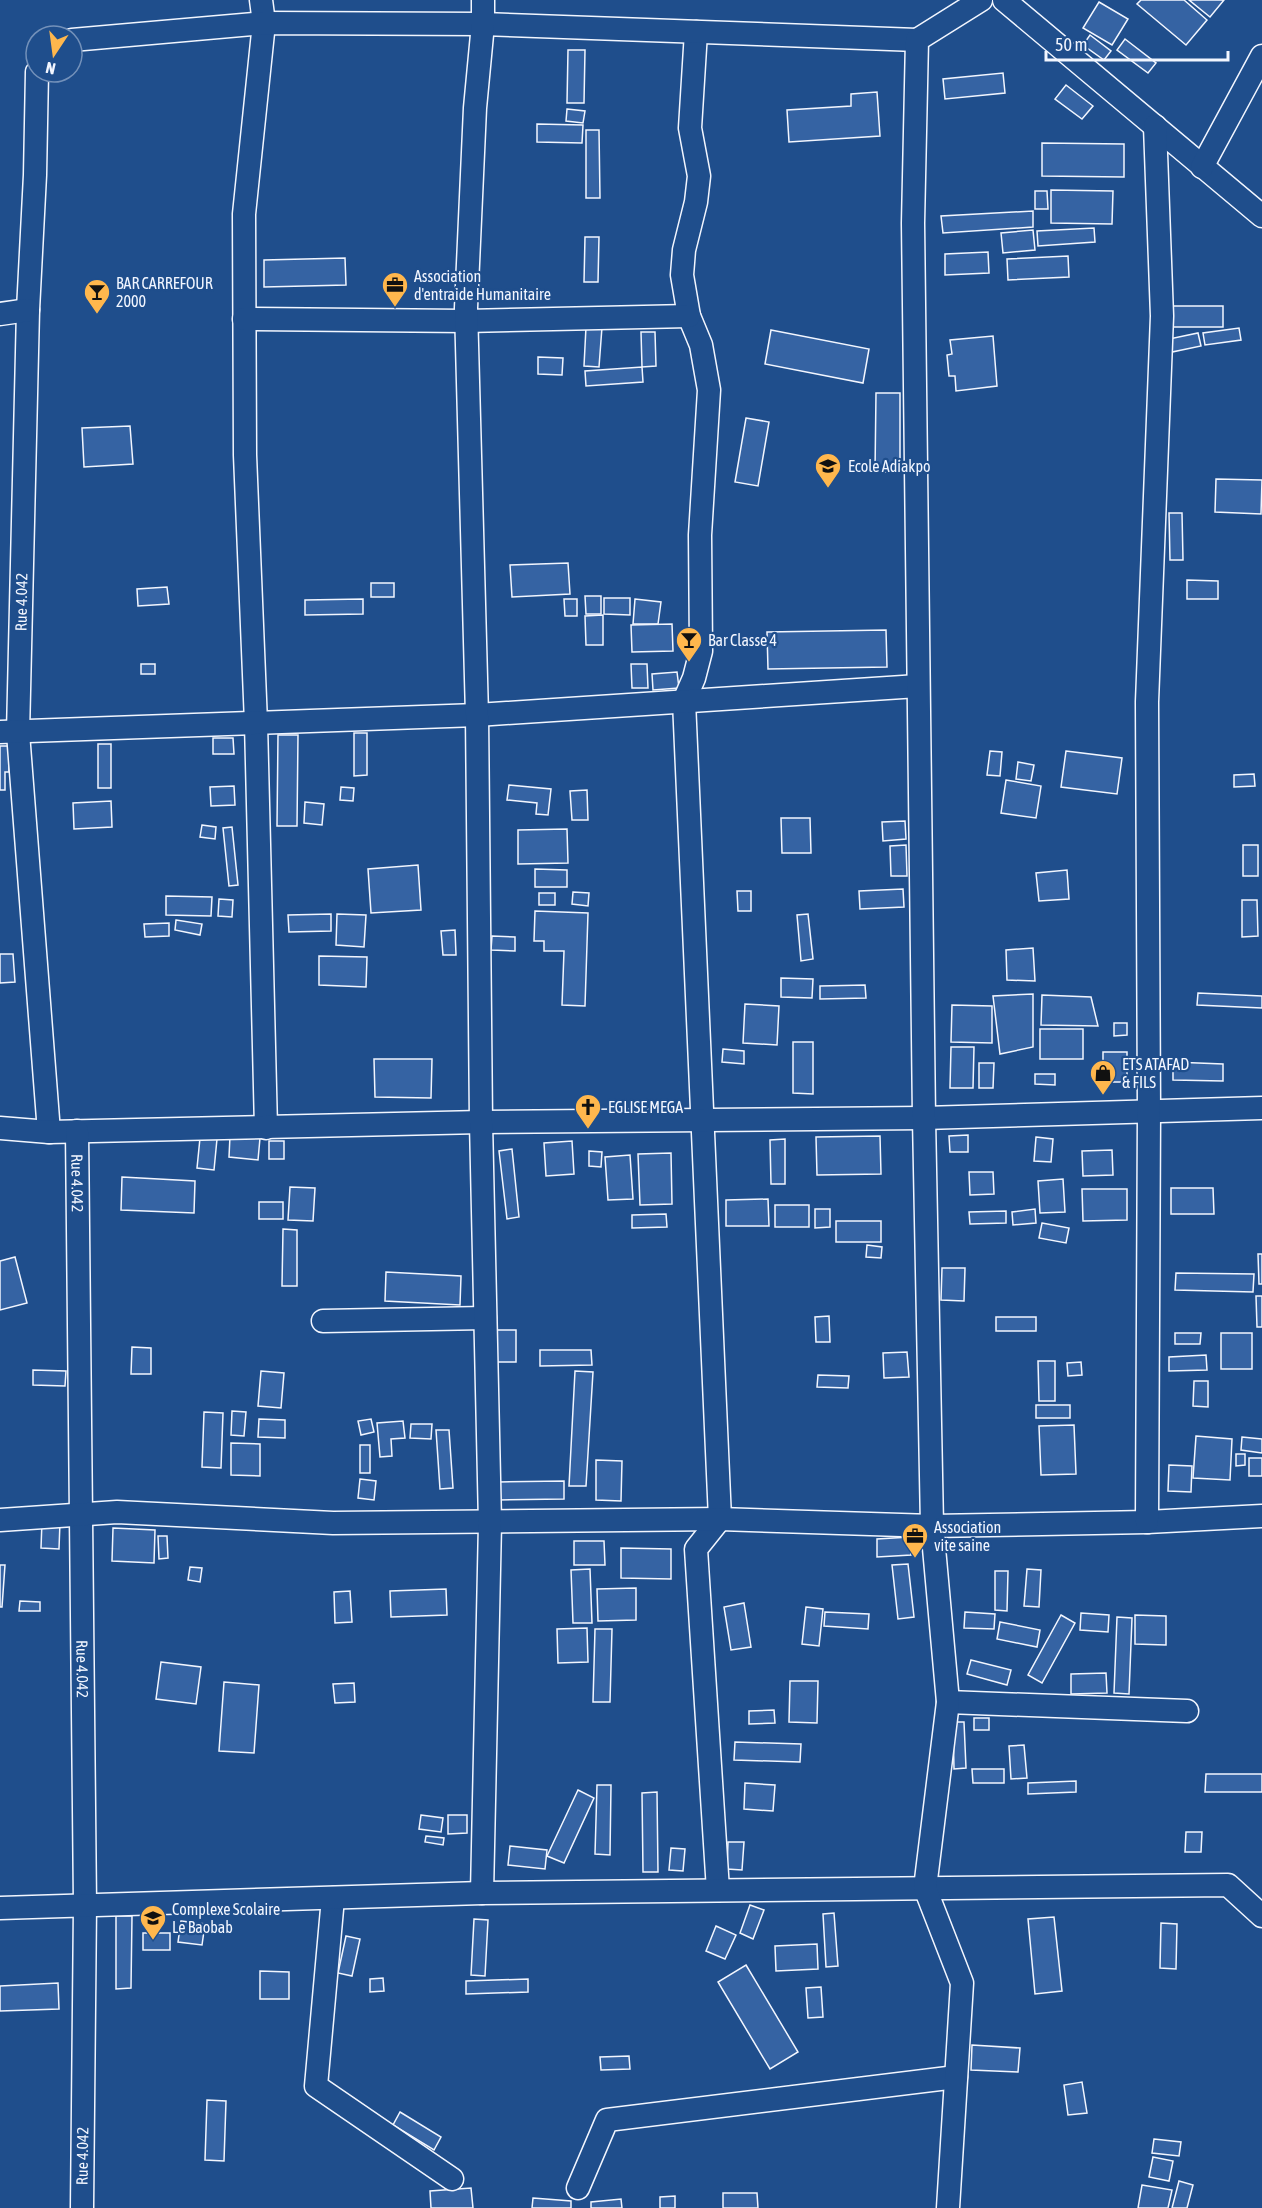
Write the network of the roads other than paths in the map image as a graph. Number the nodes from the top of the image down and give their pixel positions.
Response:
1 (261, 0) edge
2 (483, 0) edge
3 (981, 0) edge
4 (1004, 0) edge
5 (264, 23) junction
6 (483, 24) junction
7 (696, 32) junction
8 (84, 39) edge
9 (917, 40) junction
10 (1262, 56) edge
11 (37, 84) edge
12 (1155, 126) junction
13 (1202, 167) junction
14 (1262, 216) edge
15 (28, 310) junction
16 (0, 314) edge
17 (689, 316) junction
18 (244, 319) junction
19 (466, 321) junction
20 (918, 686) junction
21 (684, 701) junction
22 (477, 715) junction
23 (256, 723) junction
24 (9, 733) edge
25 (1262, 1108) edge
26 (1149, 1111) junction
27 (924, 1118) junction
28 (703, 1120) junction
29 (481, 1122) junction
30 (0, 1128) edge
31 (266, 1128) junction
32 (77, 1131) junction
33 (49, 1132) junction
34 (485, 1318) junction
35 (323, 1322) dead end
36 (81, 1514) junction
37 (1262, 1516) edge
38 (720, 1519) junction
39 (0, 1520) edge
40 (1147, 1521) junction
41 (490, 1523) junction
42 (932, 1526) junction
43 (948, 1702) junction
44 (1187, 1711) dead end
45 (925, 1888) junction
46 (718, 1890) junction
47 (482, 1893) junction
48 (333, 1898) junction
49 (85, 1905) junction
50 (0, 1908) edge
51 (1262, 1916) edge
52 (956, 2078) junction
53 (452, 2179) dead end
54 (578, 2188) dead end
55 (81, 2208) edge
56 (948, 2208) edge

1 - 5 street
2 - 6 street
3 - 9 street
4 - 12 street
5 - 6 street
5 - 8 street
5 - 18 street
6 - 7 street
6 - 19 street
7 - 9 street
7 - 17 street
9 - 20 street
10 - 13 street
11 - 15 street, Rue 4.042
12 - 13 street
12 - 26 street
13 - 14 street
15 - 16 street
15 - 24 street, Rue 4.042
17 - 19 street
17 - 21 street
18 - 19 street
18 - 23 street
19 - 22 street
20 - 21 street
20 - 27 street
21 - 22 street
21 - 28 street
22 - 23 street
22 - 29 street
23 - 24 street
23 - 31 street
24 - 33 street, Rue 4.042
25 - 26 street
26 - 27 street
26 - 40 street
27 - 28 street
27 - 42 street
28 - 29 street
28 - 38 street
29 - 31 street
29 - 34 street
30 - 33 street
31 - 32 street
32 - 33 street
32 - 36 street, Rue 4.042
34 - 35 street
34 - 41 street
36 - 39 street
36 - 41 street
36 - 49 street, Rue 4.042
37 - 40 street
38 - 41 street
38 - 42 street
38 - 46 street
40 - 42 street
41 - 47 street
42 - 43 street
43 - 44 street
43 - 45 street
45 - 46 street
45 - 51 street
45 - 52 street
46 - 47 street
47 - 48 street
48 - 49 street
48 - 53 street
49 - 50 street
49 - 55 street, Rue 4.042
52 - 54 street
52 - 56 street

